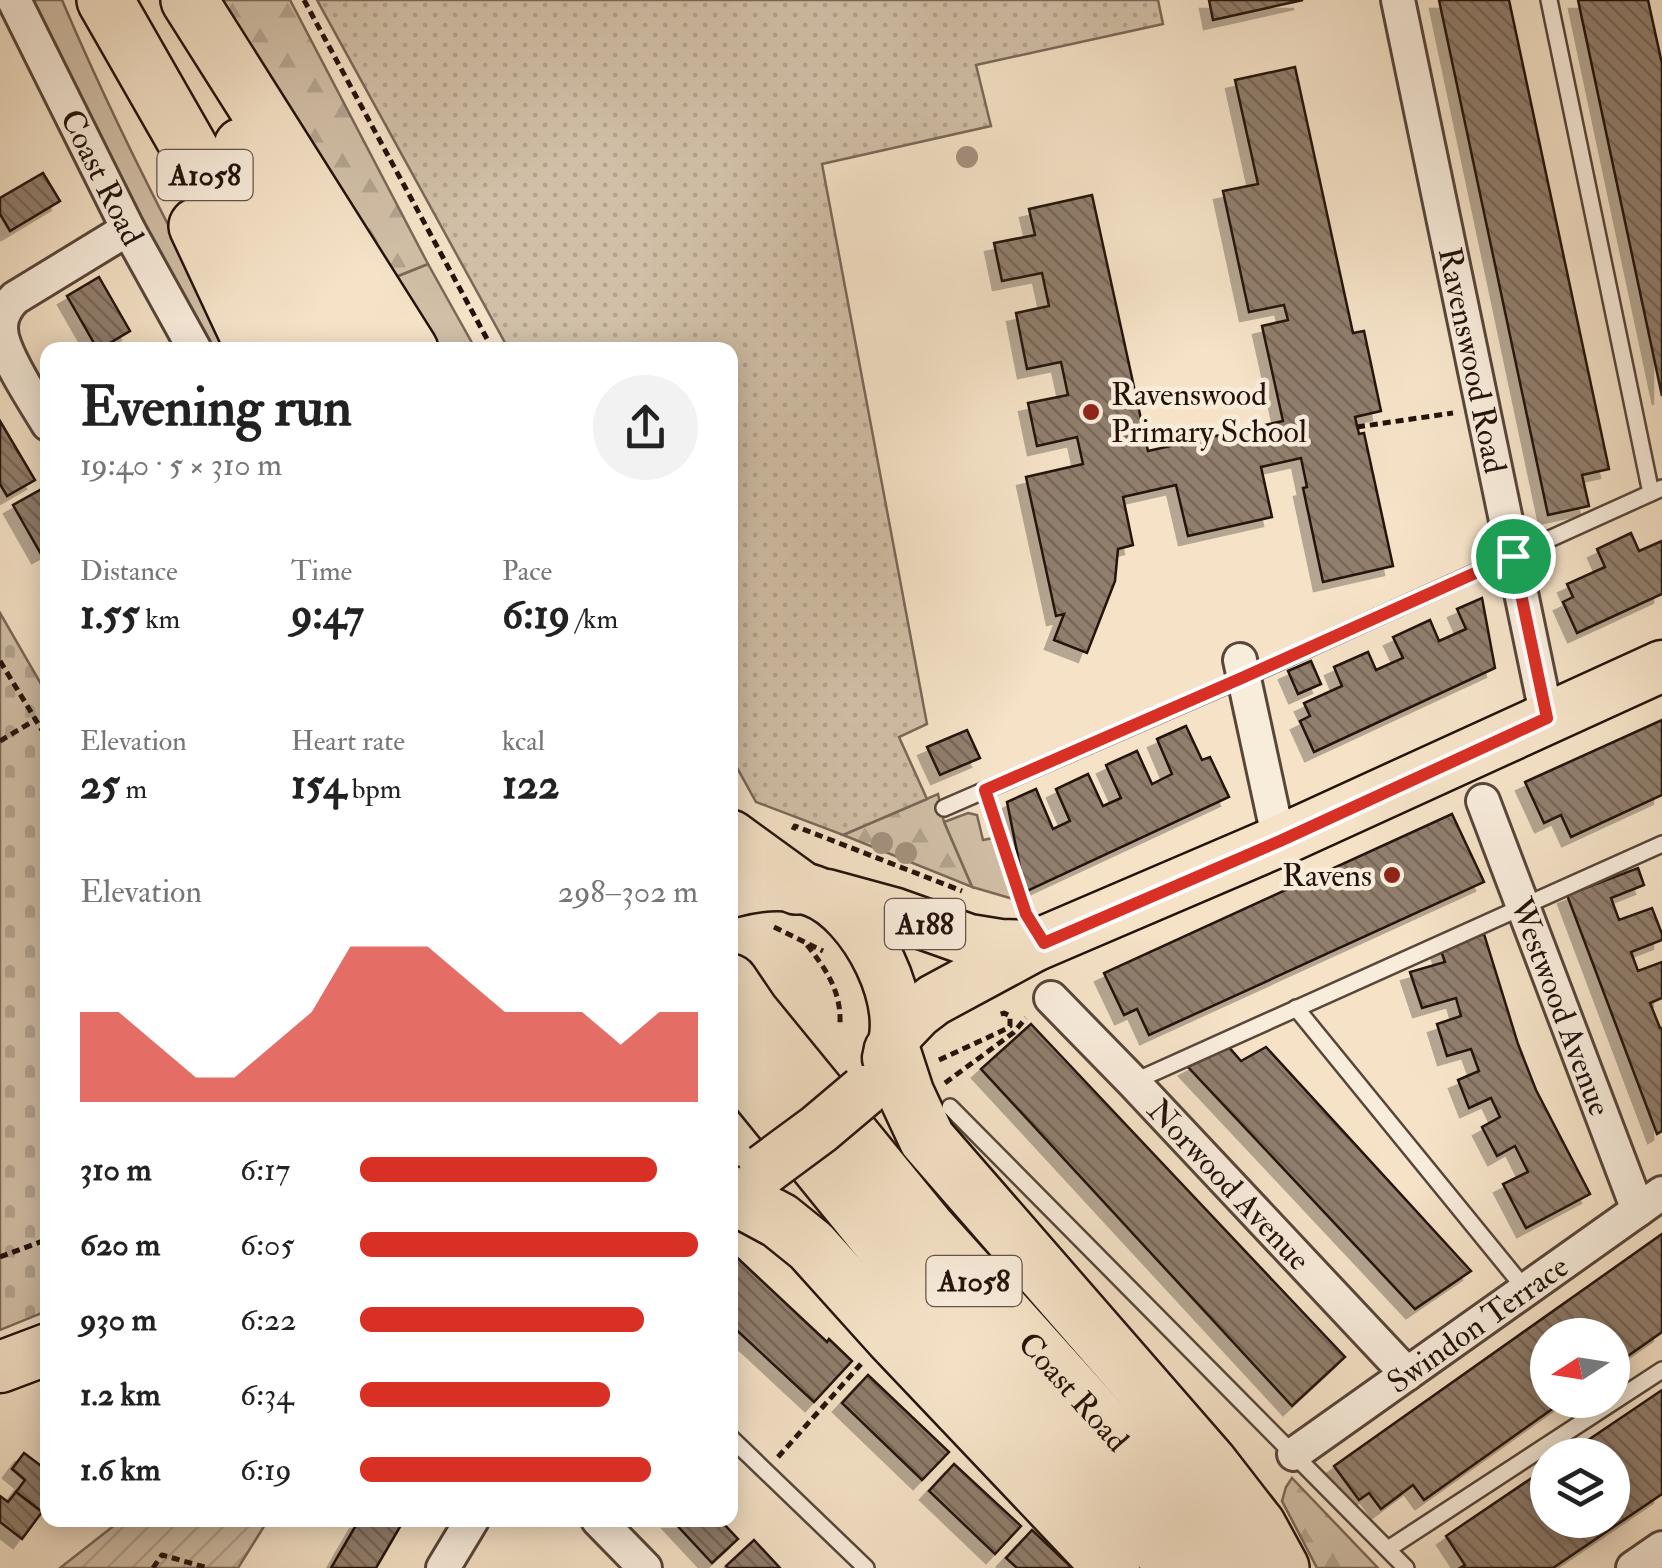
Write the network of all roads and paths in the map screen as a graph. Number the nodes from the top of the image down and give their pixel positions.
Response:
1 (14, 0) edge
2 (91, 0) edge
3 (105, 0) edge
4 (169, 0) edge
5 (189, 0) edge
6 (304, 0) edge
7 (1398, 0) edge
8 (1549, 0) edge
9 (128, 229) junction
10 (192, 342) edge
11 (251, 342) edge
12 (300, 342) edge
13 (351, 342) edge
14 (405, 342) edge
15 (489, 342) edge
16 (1482, 409) junction
17 (40, 410) edge
18 (1357, 427) dead end
19 (1656, 490) edge
20 (1513, 556) junction
21 (0, 662) edge
22 (1662, 666) edge
23 (1242, 668) junction
24 (1547, 718) junction
25 (35, 720) junction
26 (40, 728) edge
27 (0, 741) edge
28 (985, 790) junction
29 (1483, 801) dead end
30 (944, 808) dead end
31 (1280, 841) junction
32 (738, 844) edge
33 (1662, 844) edge
34 (795, 885) junction
35 (738, 890) edge
36 (965, 892) dead end
37 (1523, 906) junction
38 (806, 943) junction
39 (1040, 945) junction
40 (832, 956) dead end
41 (738, 994) edge
42 (1051, 998) joint
43 (1296, 1008) junction
44 (998, 1014) dead end
45 (840, 1023) dead end
46 (898, 1059) junction
47 (738, 1066) edge
48 (1133, 1082) junction
49 (942, 1086) dead end
50 (950, 1107) dead end
51 (742, 1181) edge
52 (1650, 1202) edge
53 (40, 1242) edge
54 (0, 1257) edge
55 (1526, 1290) junction
56 (40, 1352) edge
57 (871, 1353) dead end
58 (0, 1367) edge
59 (1662, 1370) edge
60 (1407, 1374) junction
61 (40, 1388) edge
62 (0, 1404) edge
63 (738, 1444) edge
64 (1294, 1454) junction
65 (766, 1470) junction
66 (468, 1527) edge
67 (605, 1527) edge
68 (1662, 1548) edge
69 (1388, 1549) junction
70 (153, 1568) edge
71 (208, 1568) edge
72 (443, 1568) edge
73 (645, 1568) edge
74 (866, 1568) edge
75 (1112, 1568) edge
76 (1178, 1568) edge
77 (1232, 1568) edge
78 (1281, 1568) edge
79 (1406, 1568) edge
80 (1633, 1568) edge

1 - 9 street, Coast Road
2 - 11 highway
3 - 12 highway, A1058
4 - 13 highway, A1058
5 - 14 highway
6 - 15 path
7 - 16 street, Ravenswood Road
8 - 19 lane
9 - 10 street, Coast Road
9 - 17 street
16 - 18 path
16 - 20 street, Ravenswood Road
19 - 20 lane
20 - 23 lane
20 - 24 street, Ravenswood Road
21 - 25 path
22 - 24 main road, A188
23 - 28 lane
23 - 31 street
24 - 31 main road, A188
25 - 26 path
25 - 27 path
28 - 30 lane
28 - 39 path
29 - 37 street, Westwood Avenue
31 - 39 main road, A188
32 - 34 highway
33 - 37 lane
34 - 35 main road
34 - 36 path
34 - 38 path
34 - 39 main road, A188
34 - 46 main road
37 - 43 lane
37 - 52 street, Westwood Avenue
38 - 40 path
38 - 45 path
39 - 46 main road, A188
41 - 77 highway, Coast Road / A1058
42 - 48 street, Norwood Avenue
42 - 49 path
43 - 48 lane
43 - 55 lane
44 - 46 path
46 - 51 main road, bridge
46 - 78 highway
47 - 76 highway, Coast Road / A1058
48 - 60 street, Norwood Avenue
50 - 64 lane
51 - 75 highway
52 - 55 street, Swindon Terrace
53 - 54 path
55 - 60 street, Swindon Terrace
56 - 58 main road
57 - 65 path
59 - 69 lane
60 - 64 street, Swindon Terrace
61 - 62 main road
63 - 65 lane
64 - 69 lane
65 - 74 lane
66 - 72 street
67 - 73 street
68 - 80 street
69 - 79 lane
70 - 71 path

